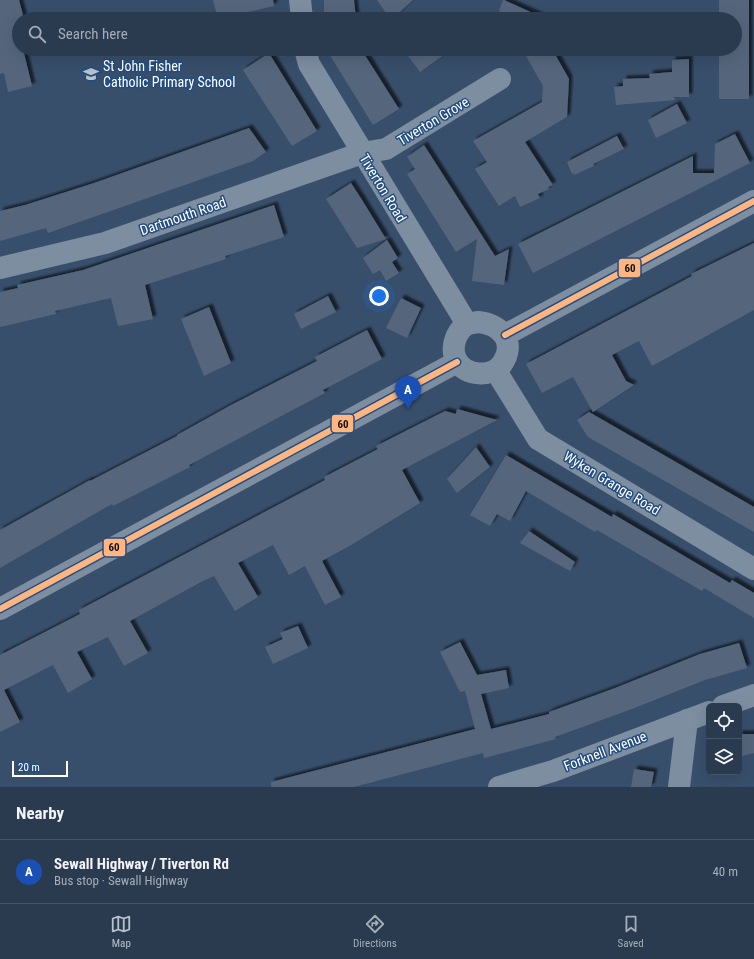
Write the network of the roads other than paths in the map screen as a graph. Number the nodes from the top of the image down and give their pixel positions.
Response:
1 (300, 0) edge
2 (301, 12) edge
3 (307, 56) edge
4 (500, 79) dead end
5 (362, 153) junction
6 (754, 201) edge
7 (0, 268) edge
8 (467, 324) junction
9 (505, 335) junction
10 (457, 362) junction
11 (496, 371) junction
12 (754, 569) edge
13 (0, 609) edge
14 (754, 695) edge
15 (731, 703) edge
16 (706, 713) edge
17 (687, 720) junction
18 (499, 787) edge
19 (679, 787) edge

1 - 2 street
3 - 5 street, Tiverton Road
4 - 5 street, Tiverton Grove
5 - 7 street, Dartmouth Road
5 - 8 street, Tiverton Road
6 - 9 street
8 - 9 street
8 - 10 street
9 - 11 street
10 - 11 street
10 - 13 street
11 - 12 street, Wyken Grange Road
14 - 15 street
16 - 17 street, Forknell Avenue
17 - 18 street, Forknell Avenue
17 - 19 street

